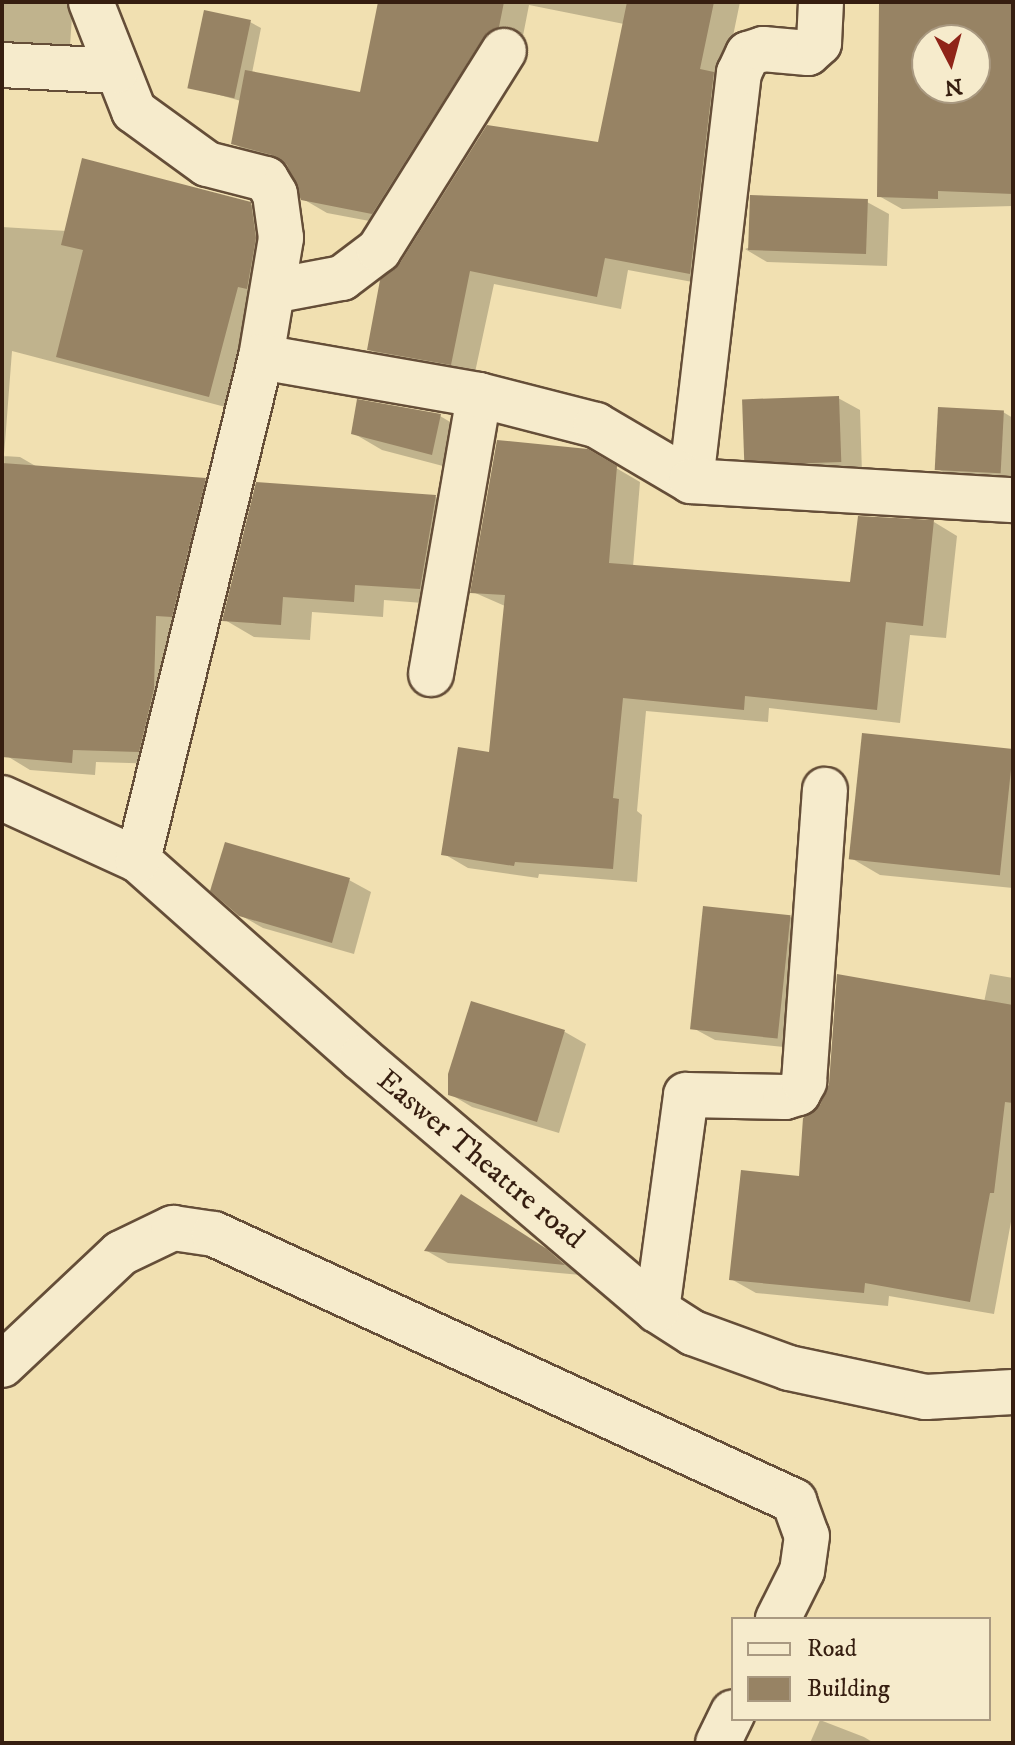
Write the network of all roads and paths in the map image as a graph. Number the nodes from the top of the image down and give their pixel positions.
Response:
1 (91, 2) edge
2 (821, 2) edge
3 (504, 51) dead end
4 (2, 65) edge
5 (116, 71) junction
6 (273, 291) junction
7 (261, 357) junction
8 (479, 395) junction
9 (691, 481) junction
10 (1013, 500) edge
11 (431, 674) dead end
12 (825, 790) dead end
13 (2, 798) edge
14 (138, 860) junction
15 (657, 1310) junction
16 (2, 1365) edge
17 (1013, 1392) edge
18 (779, 1617) edge
19 (731, 1716) edge
20 (718, 1743) edge

1 - 5 street
2 - 9 street
3 - 6 street
4 - 5 street
5 - 6 street
6 - 7 street
7 - 8 street
7 - 14 street
8 - 9 street
8 - 11 street
9 - 10 street
12 - 15 street
13 - 14 street, Easwer Theattre road
14 - 15 street, Easwer Theattre road
15 - 17 street, Easwer Theattre road
16 - 18 street
19 - 20 street

